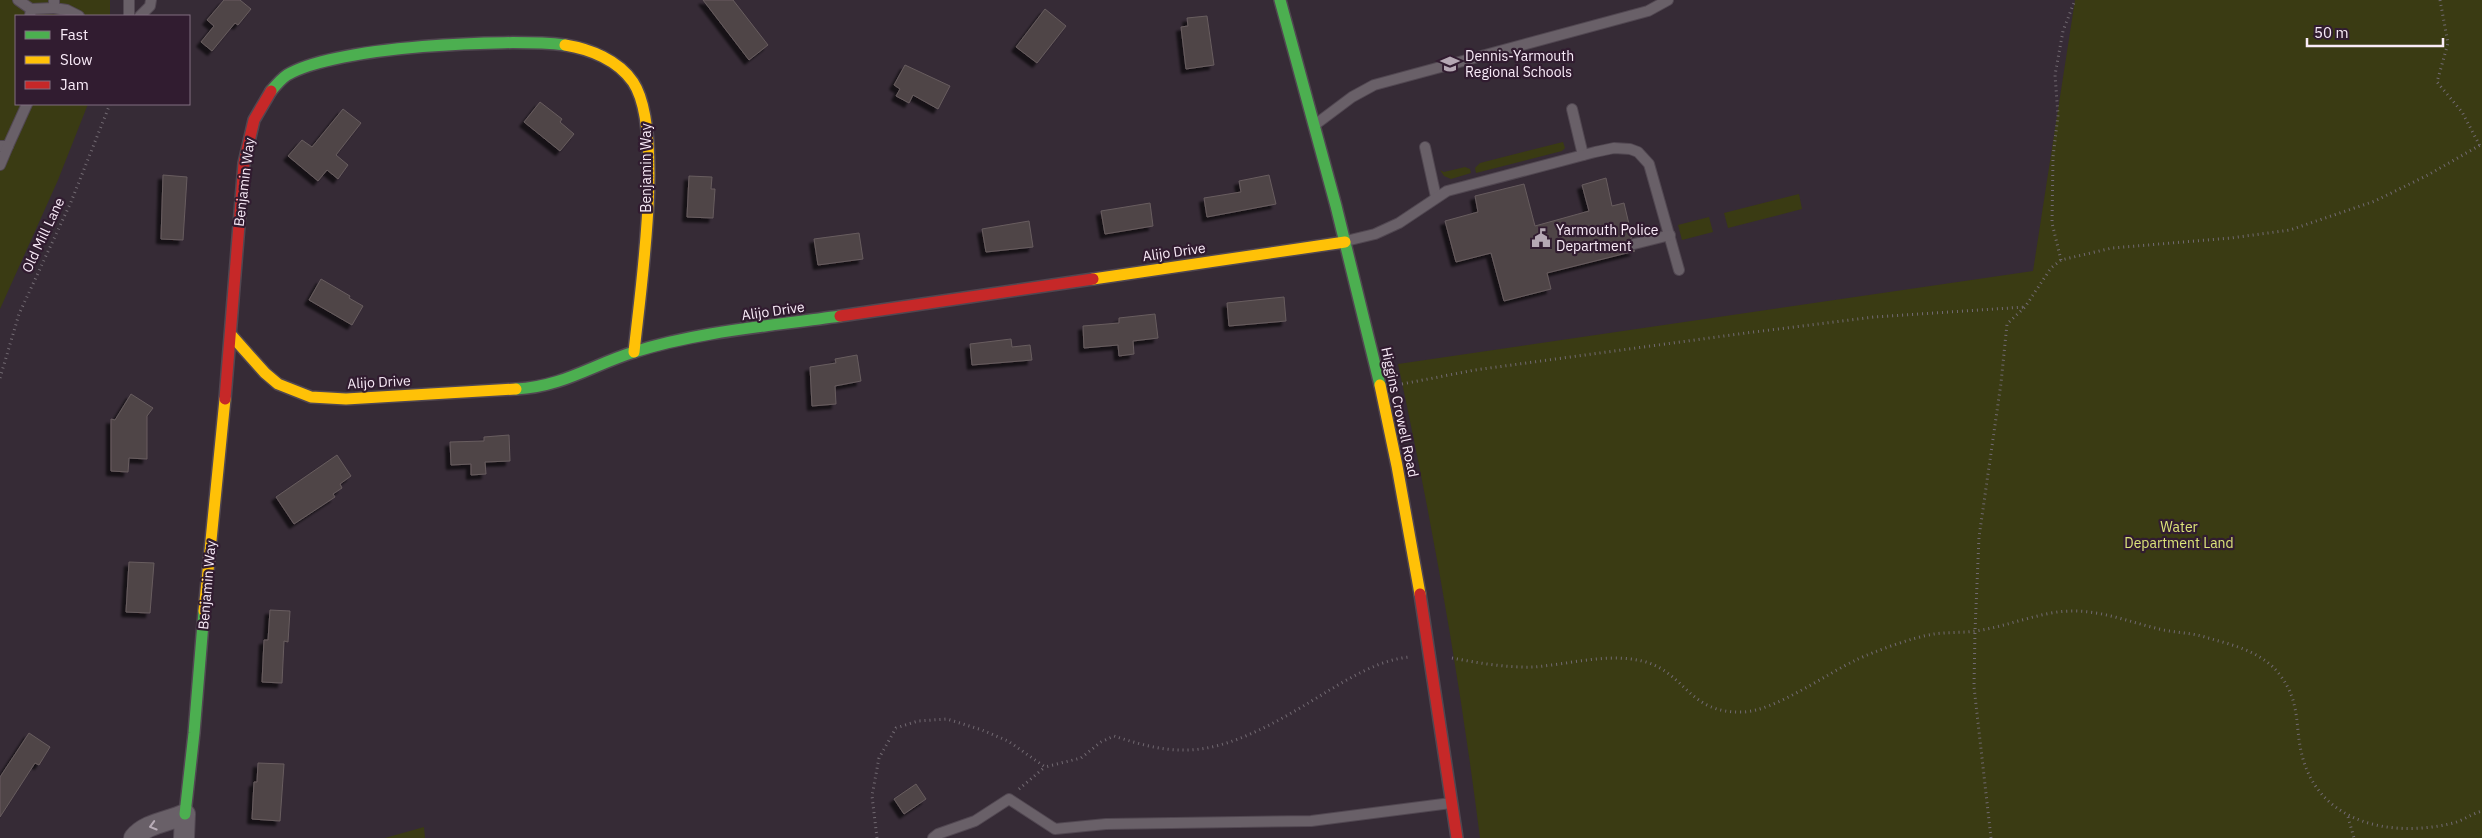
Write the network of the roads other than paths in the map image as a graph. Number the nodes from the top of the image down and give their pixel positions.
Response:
1 (18, 0) edge
2 (129, 0) edge
3 (151, 0) edge
4 (1280, 0) edge
5 (1668, 0) edge
6 (54, 4) edge
7 (30, 12) edge
8 (77, 15) edge
9 (129, 15) edge
10 (141, 15) edge
11 (27, 105) edge
12 (1572, 109) dead end
13 (1314, 125) junction
14 (4, 146) edge
15 (1424, 147) dead end
16 (1583, 155) junction
17 (0, 165) edge
18 (1436, 197) junction
19 (1670, 235) junction
20 (1345, 242) junction
21 (1634, 244) dead end
22 (1679, 270) dead end
23 (232, 336) junction
24 (634, 352) junction
25 (1452, 802) junction
26 (185, 814) junction
27 (134, 838) edge
28 (184, 838) edge
29 (932, 838) edge
30 (1457, 838) edge

1 - 7 lane
2 - 9 lane
3 - 10 lane
4 - 13 street, Higgins Crowell Road
5 - 13 lane
6 - 7 lane
6 - 8 lane
11 - 14 lane
12 - 16 lane
13 - 20 street, Higgins Crowell Road
14 - 17 lane
15 - 18 lane
16 - 18 lane
16 - 19 lane
18 - 20 lane
19 - 21 lane
19 - 22 lane
20 - 24 street, Alijo Drive
20 - 25 street, Higgins Crowell Road
23 - 24 street, Alijo Drive
23 - 24 street, Benjamin Way
23 - 26 street, Benjamin Way
25 - 29 lane
25 - 30 street, Higgins Crowell Road
26 -> 27 street
26 - 28 street, Benjamin Way

